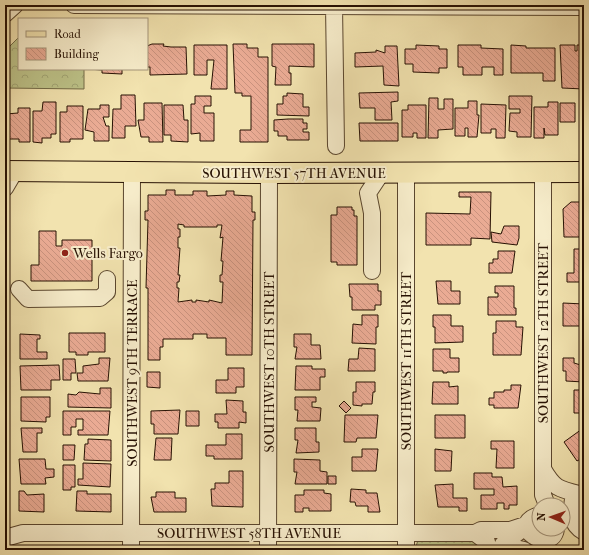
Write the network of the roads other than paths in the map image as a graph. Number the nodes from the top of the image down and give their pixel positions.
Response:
1 (15, 5) edge
2 (74, 5) edge
3 (334, 6) edge
4 (584, 7) edge
5 (5, 14) edge
6 (336, 146) dead end
7 (132, 172) junction
8 (382, 172) junction
9 (543, 172) junction
10 (584, 172) edge
11 (269, 173) junction
12 (406, 173) junction
13 (8, 177) edge
14 (372, 271) dead end
15 (107, 279) dead end
16 (19, 289) dead end
17 (543, 469) junction
18 (578, 495) edge
19 (540, 497) edge
20 (571, 504) edge
21 (531, 515) edge
22 (531, 517) edge
23 (531, 526) edge
24 (5, 527) edge
25 (584, 532) edge
26 (23, 533) junction
27 (131, 533) junction
28 (268, 533) junction
29 (406, 533) junction
30 (475, 533) junction
31 (531, 536) edge
32 (5, 538) edge
33 (536, 542) edge
34 (131, 550) edge
35 (268, 550) edge
36 (406, 550) edge
37 (488, 550) edge

1 - 5 street
2 - 3 street
3 - 4 street
3 - 6 street
7 - 11 main road, SOUTHWEST 57TH AVENUE
7 - 13 main road, SOUTHWEST 57TH AVENUE
7 - 27 street, SOUTHWEST 9TH TERRACE
8 - 11 main road, SOUTHWEST 57TH AVENUE
8 - 12 main road, SOUTHWEST 57TH AVENUE
8 - 14 street
9 - 10 main road, SOUTHWEST 57TH AVENUE
9 - 12 main road, SOUTHWEST 57TH AVENUE
9 - 17 street, SOUTHWEST 12TH STREET
11 - 28 street, SOUTHWEST 10TH STREET
12 - 29 street, SOUTHWEST 11TH STREET
15 - 16 street
17 - 18 street
17 - 19 street, SOUTHWEST 12TH STREET
18 - 20 street
18 - 25 street
21 - 30 street, SOUTHWEST 58TH AVENUE
22 - 33 street
23 - 31 street, SOUTHWEST 12TH STREET
24 - 26 street, SOUTHWEST 58TH AVENUE
25 - 33 street
26 - 27 street, SOUTHWEST 58TH AVENUE
26 - 32 street, SOUTHWEST 58TH AVENUE
27 - 28 street, SOUTHWEST 58TH AVENUE
27 - 34 street, SOUTHWEST 9TH TERRACE
28 - 29 street, SOUTHWEST 58TH AVENUE
28 - 35 street, SOUTHWEST 10TH STREET
29 - 30 street, SOUTHWEST 58TH AVENUE
29 - 36 street, SOUTHWEST 11TH STREET
30 - 37 street

